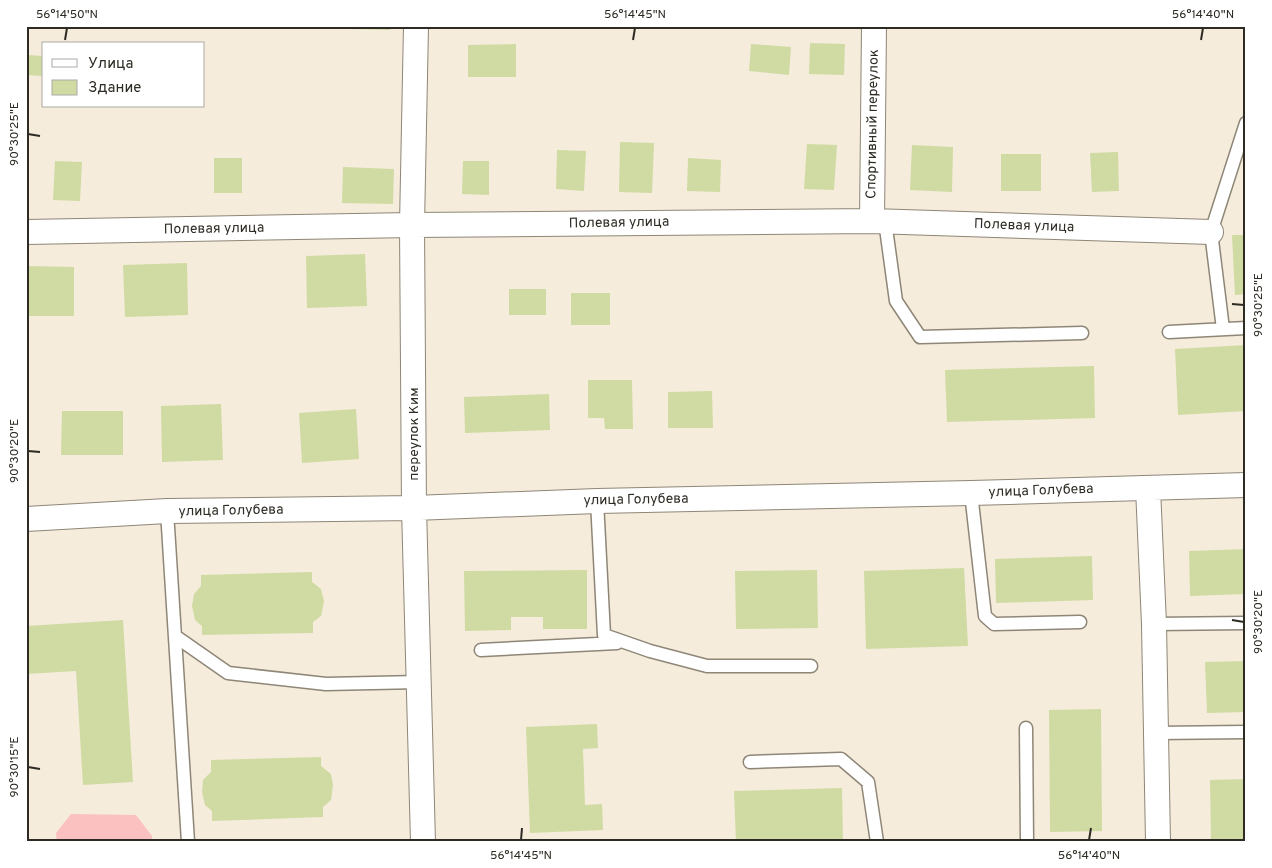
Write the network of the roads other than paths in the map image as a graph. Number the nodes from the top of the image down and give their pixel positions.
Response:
1 (416, 26) edge
2 (874, 26) edge
3 (1246, 123) edge
4 (879, 221) junction
5 (412, 225) junction
6 (26, 232) edge
7 (1211, 232) junction
8 (1246, 328) edge
9 (1223, 329) junction
10 (1169, 332) dead end
11 (1082, 333) dead end
12 (1246, 485) edge
13 (1148, 488) junction
14 (971, 493) junction
15 (597, 501) junction
16 (414, 508) junction
17 (166, 511) junction
18 (26, 519) edge
19 (1080, 622) dead end
20 (1246, 623) edge
21 (1154, 624) junction
22 (175, 636) junction
23 (625, 642) junction
24 (481, 650) dead end
25 (811, 666) dead end
26 (419, 682) junction
27 (1026, 728) dead end
28 (1246, 732) edge
29 (1156, 733) junction
30 (750, 762) dead end
31 (188, 842) edge
32 (423, 842) edge
33 (877, 842) edge
34 (1027, 842) edge
35 (1158, 842) edge

1 - 5 street, переулок Ким
2 - 4 street, Спортивный переулок
3 - 7 lane
4 - 5 street, Полевая улица
4 - 7 street, Полевая улица
4 - 11 lane
5 - 6 street, Полевая улица
5 - 16 street, переулок Ким
7 - 9 lane
8 - 9 lane
9 - 10 lane
12 - 13 street, улица Голубева
13 - 14 street, улица Голубева
13 - 21 street
14 - 15 street, улица Голубева
14 - 19 lane
15 - 16 street, улица Голубева
15 - 23 lane
16 - 17 street, улица Голубева
16 - 26 street, переулок Ким
17 - 18 street, улица Голубева
17 - 22 lane
20 - 21 lane
21 - 29 street
22 - 26 lane
22 - 31 lane
23 - 24 lane
23 - 25 lane
26 - 32 street, переулок Ким
27 - 34 lane
28 - 29 lane
29 - 35 street
30 - 33 lane

